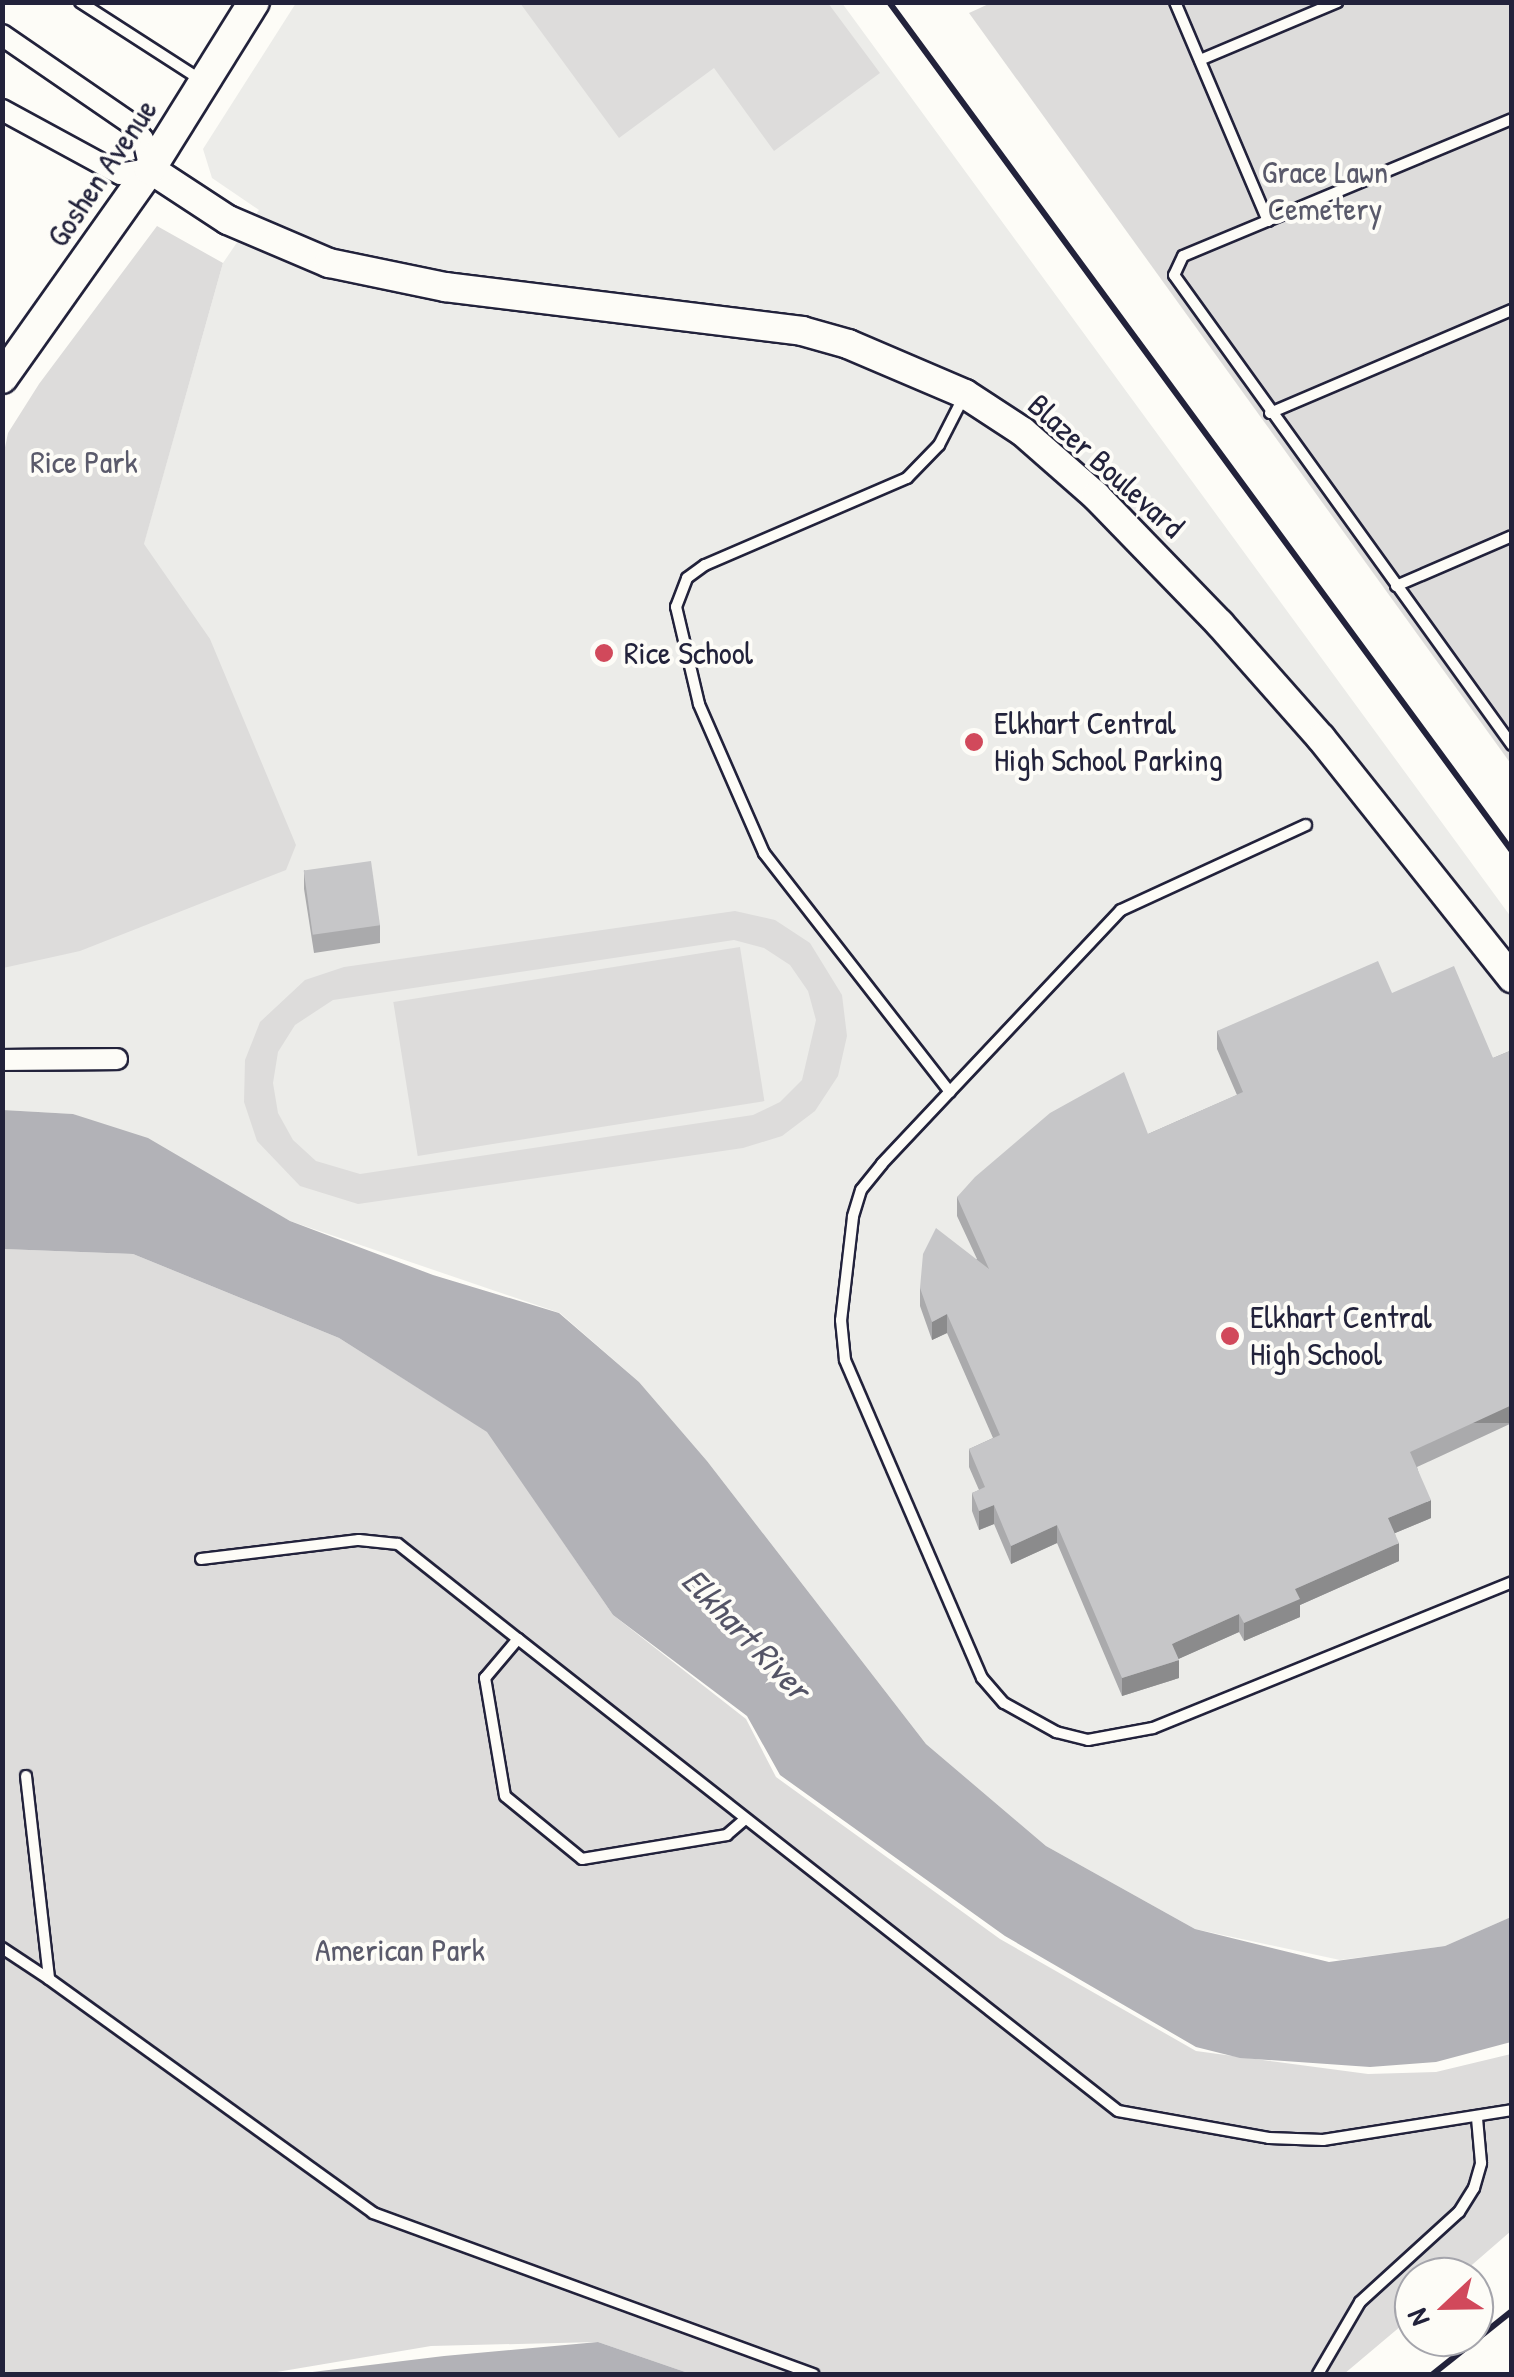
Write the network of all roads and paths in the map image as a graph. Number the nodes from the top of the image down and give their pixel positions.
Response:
1 (80, 2) edge
2 (254, 2) edge
3 (1176, 2) edge
4 (1337, 2) edge
5 (2, 35) edge
6 (1200, 60) junction
7 (203, 82) junction
8 (2, 110) edge
9 (1512, 119) edge
10 (150, 170) junction
11 (1268, 221) junction
12 (1512, 310) edge
13 (2, 378) edge
14 (965, 394) junction
15 (1270, 413) junction
16 (1512, 536) edge
17 (1396, 586) junction
18 (1512, 745) edge
19 (1306, 825) dead end
20 (1512, 978) edge
21 (117, 1059) dead end
22 (2, 1060) edge
23 (950, 1092) junction
24 (201, 1559) dead end
25 (1512, 1582) edge
26 (518, 1640) junction
27 (26, 1776) dead end
28 (744, 1820) junction
29 (2, 1948) edge
30 (49, 1979) junction
31 (1512, 2110) edge
32 (1477, 2118) junction
33 (812, 2374) edge
34 (1318, 2374) edge

1 - 7 lane
2 - 7 main road, Goshen Avenue
3 - 6 lane
4 - 6 lane
5 - 10 street
6 - 11 lane
7 - 10 main road, Goshen Avenue
8 - 10 street, Blazer Boulevard
9 - 11 lane
10 - 13 main road, Goshen Avenue
10 - 14 main road, Blazer Boulevard
11 - 15 lane
12 - 15 lane
14 - 20 main road, Blazer Boulevard
14 - 23 lane
15 - 17 lane
16 - 17 lane
17 - 18 lane
19 - 23 lane
21 - 22 street
23 - 25 lane
24 - 26 lane
26 - 28 lane
26 - 28 lane
27 - 30 lane
28 - 32 lane
29 - 30 lane
30 - 33 lane
31 - 32 lane
32 - 34 lane

